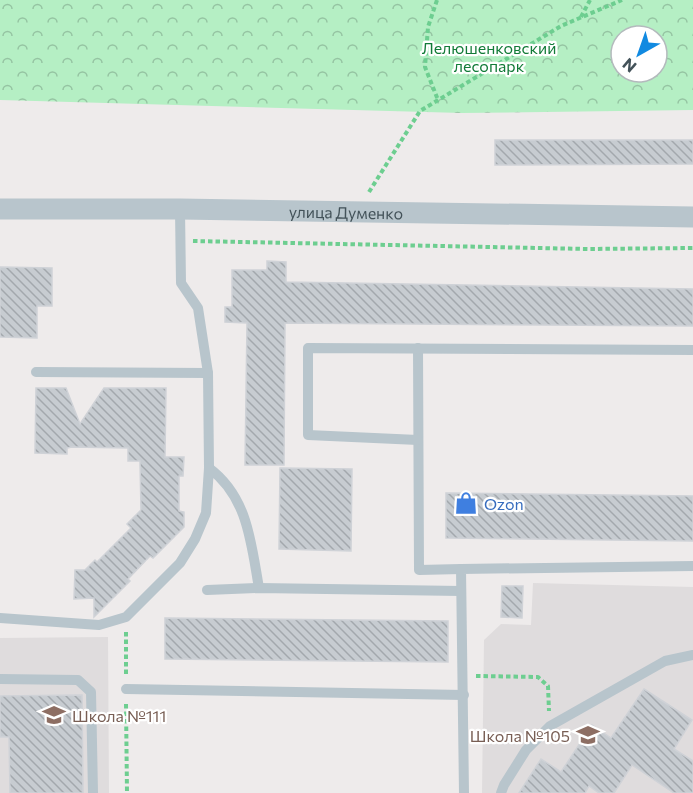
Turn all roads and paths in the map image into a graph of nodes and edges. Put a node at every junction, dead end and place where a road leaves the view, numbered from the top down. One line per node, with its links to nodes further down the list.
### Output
1 (437, 0): 5 (path)
2 (590, 0): 4 (path)
3 (621, 0): 4 (path)
4 (581, 17): 5 (path)
5 (438, 100): 8 (path)
6 (180, 208): 7 (street, улица Думенко); 8 (street, улица Думенко); 10 (lane)
7 (0, 209)
8 (356, 212): 9 (street, улица Думенко)
9 (693, 217)
10 (180, 241): 11 (path); 15 (lane)
11 (693, 248)
12 (418, 348): 13 (lane); 16 (lane); 16 (lane)
13 (693, 350)
14 (36, 372): 15 (lane)
15 (208, 373): 17 (lane)
16 (417, 440): 19 (lane)
17 (209, 468): 20 (lane); 23 (lane)
18 (693, 566): 19 (lane)
19 (461, 569): 22 (lane)
20 (260, 588): 21 (lane); 22 (lane)
21 (207, 590)
22 (461, 591): 25 (lane)
23 (0, 618)
24 (693, 656): 29 (lane)
25 (463, 676): 28 (lane); 29 (path)
26 (0, 679): 30 (lane)
27 (126, 689): 28 (lane)
28 (464, 695): 31 (lane)
29 (550, 726): 32 (lane)
30 (93, 793)
31 (464, 793)
32 (501, 793)

